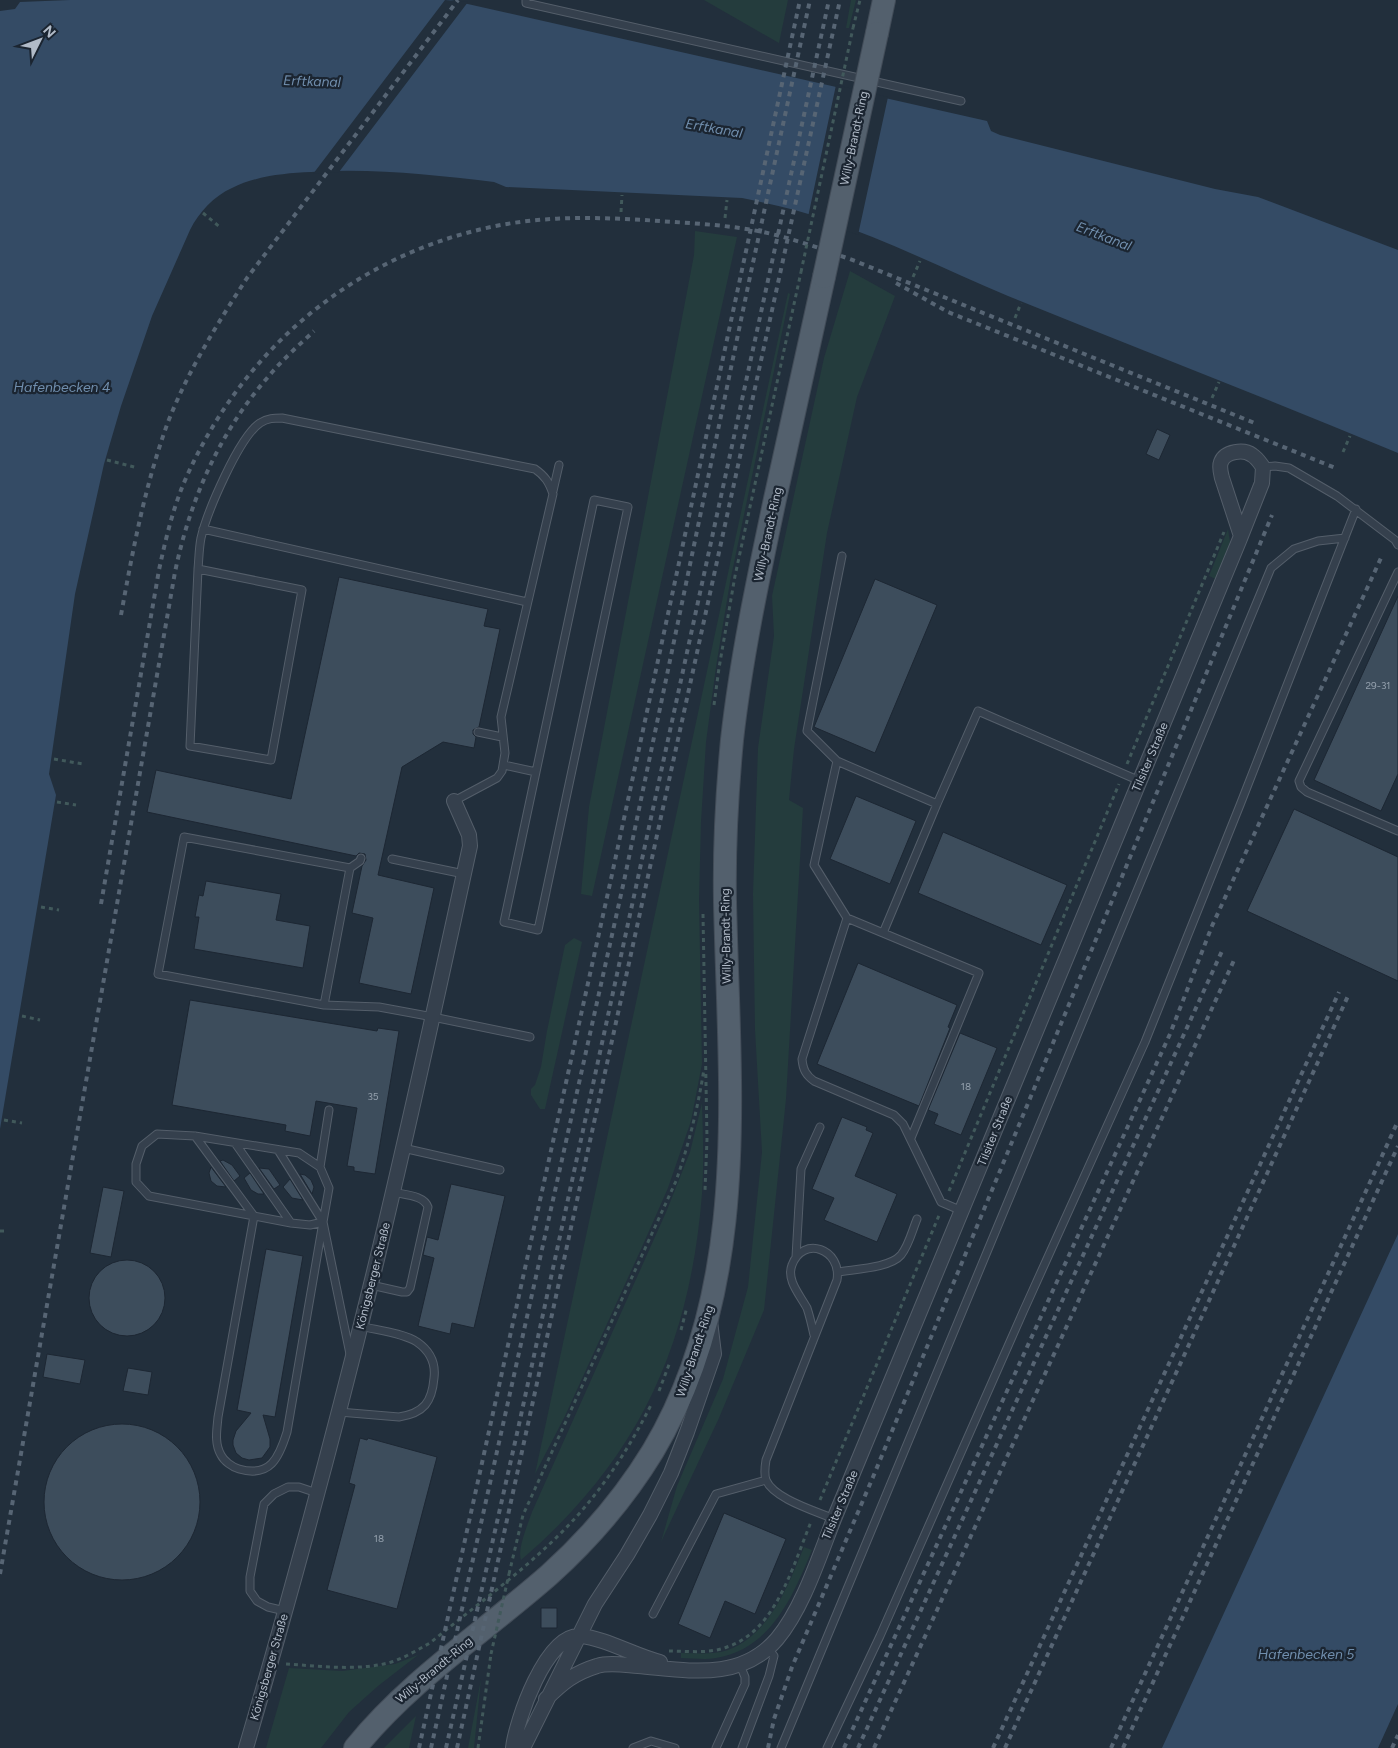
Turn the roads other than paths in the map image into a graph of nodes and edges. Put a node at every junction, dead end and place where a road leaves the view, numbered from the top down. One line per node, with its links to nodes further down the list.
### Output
1 (526, 0): 3 (lane)
2 (884, 0): 52 (main road, Willy-Brandt-Ring, bridge)
3 (961, 101)
4 (559, 465): 6 (lane)
5 (1262, 467): 7 (lane); 9 (street, Tilsiter Straße); 9 (street)
6 (553, 494): 8 (lane); 15 (lane)
7 (1356, 510): 10 (lane); 11 (lane)
8 (204, 529): 13 (lane); 15 (lane)
9 (1241, 536): 21 (street, Tilsiter Straße)
10 (1345, 538): 75 (lane); 76 (lane)
11 (1398, 545)
12 (842, 556): 18 (lane)
13 (198, 568): 13 (lane)
14 (1398, 572): 24 (lane)
15 (527, 602): 17 (lane)
16 (478, 732): 17 (lane)
17 (502, 737): 19 (lane)
18 (837, 761): 23 (lane); 29 (lane)
19 (504, 765): 20 (lane); 22 (lane)
20 (536, 772): 20 (lane)
21 (1140, 781): 23 (lane); 44 (street, Tilsiter Straße)
22 (454, 801): 28 (street, Königsberger Straße)
23 (937, 804): 30 (lane)
24 (1398, 831)
25 (361, 858): 27 (lane)
26 (392, 859): 28 (lane)
27 (350, 868): 31 (lane); 31 (lane)
28 (464, 874): 32 (street, Königsberger Straße)
29 (847, 918): 30 (lane); 37 (lane)
30 (883, 933): 37 (lane)
31 (324, 1005): 32 (lane)
32 (433, 1017): 33 (lane); 39 (street, Königsberger Straße)
33 (530, 1037)
34 (329, 1110): 41 (lane)
35 (820, 1127): 49 (lane)
36 (195, 1136): 38 (lane); 45 (lane); 45 (lane)
37 (911, 1138): 44 (lane)
38 (235, 1143): 40 (lane); 48 (lane)
39 (403, 1148): 42 (lane); 43 (street, Königsberger Straße)
40 (278, 1150): 41 (lane); 47 (lane)
41 (320, 1167): 47 (lane)
42 (500, 1170)
43 (393, 1192): 51 (street, Königsberger Straße); 51 (lane)
44 (962, 1211): 59 (street, Tilsiter Straße)
45 (254, 1216): 47 (lane); 48 (lane)
46 (917, 1219): 50 (lane)
47 (324, 1222): 48 (lane); 55 (lane)
48 (291, 1223)
49 (796, 1257): 50 (lane); 54 (lane)
50 (838, 1272): 54 (lane)
51 (371, 1285): 53 (street, Königsberger Straße)
52 (709, 1312): 62 (street, Tilsiter Straße); 68 (main road, Willy-Brandt-Ring)
53 (360, 1326): 55 (street, Königsberger Straße); 56 (lane)
54 (814, 1335): 57 (lane)
55 (352, 1362): 56 (street, Königsberger Straße)
56 (338, 1412): 58 (street, Königsberger Straße)
57 (766, 1480): 59 (lane); 61 (lane)
58 (317, 1493): 60 (street, Königsberger Straße); 60 (lane)
59 (834, 1519): 63 (street, Tilsiter Straße)
60 (285, 1611): 67 (street, Königsberger Straße)
61 (653, 1614)
62 (578, 1636): 65 (street, Tilsiter Straße); 66 (street, Tilsiter Straße); 69 (street)
63 (767, 1647): 64 (street, Tilsiter Straße); 74 (lane)
64 (740, 1665): 65 (street, Tilsiter Straße); 73 (lane)
65 (695, 1671): 66 (street, Tilsiter Straße)
66 (546, 1699): 70 (street, Tilsiter Straße)
67 (246, 1748)
68 (355, 1748)
69 (513, 1748)
70 (523, 1748)
71 (633, 1748): 72 (lane)
72 (675, 1748)
73 (716, 1748)
74 (742, 1748)
75 (781, 1748)
76 (827, 1748)

